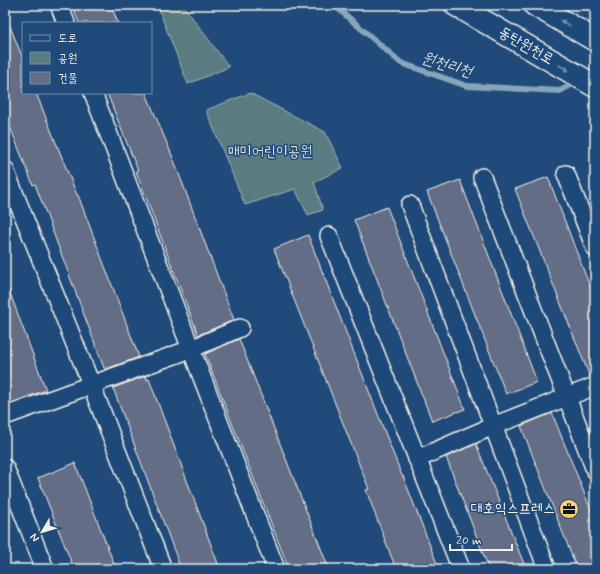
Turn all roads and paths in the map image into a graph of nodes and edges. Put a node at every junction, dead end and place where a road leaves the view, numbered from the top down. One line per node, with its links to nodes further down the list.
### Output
1 (59, 5): 4 (street)
2 (456, 5): 6 (main road, 동탄원천로, one-way to 6)
3 (535, 5): 5 (main road, one-way to 3)
4 (66, 22)
5 (595, 40)
6 (595, 86)
7 (92, 94): 15 (street)
8 (5, 170): 16 (street)
9 (566, 174): 13 (street)
10 (482, 177): 18 (street)
11 (410, 205): 20 (street)
12 (329, 236): 21 (street)
13 (595, 248)
14 (240, 328): 15 (street)
15 (191, 349): 16 (street); 26 (street)
16 (91, 384): 19 (street); 25 (street)
17 (595, 386): 18 (street)
18 (567, 397): 20 (street); 23 (street)
19 (5, 416)
20 (493, 426): 21 (street); 28 (street)
21 (417, 459): 27 (street)
22 (5, 468): 24 (street)
23 (595, 470)
24 (45, 569)
25 (163, 569)
26 (276, 569)
27 (461, 569)
28 (547, 569)

